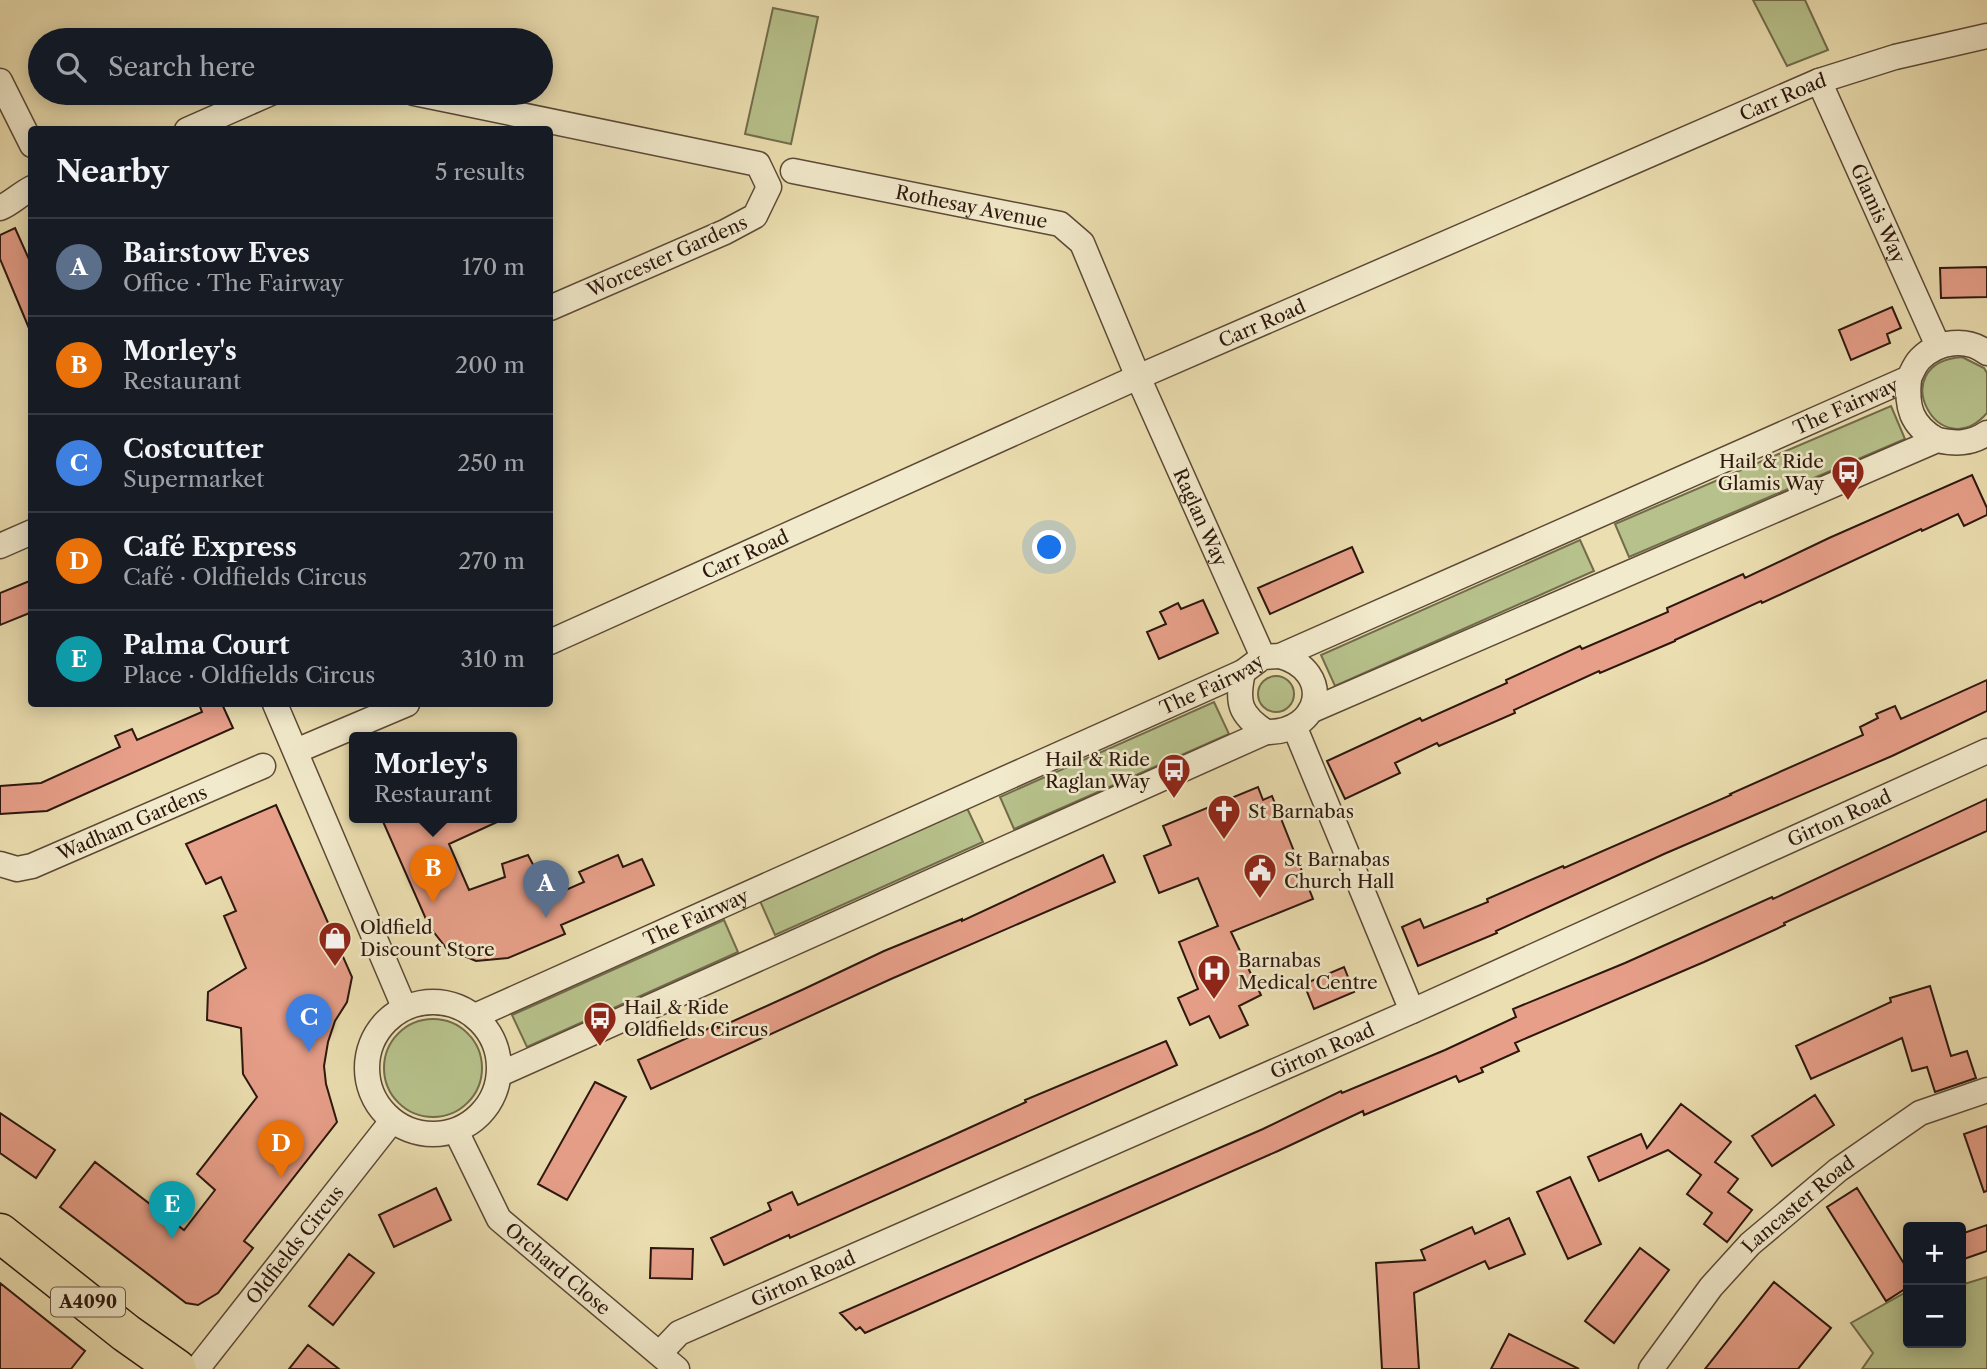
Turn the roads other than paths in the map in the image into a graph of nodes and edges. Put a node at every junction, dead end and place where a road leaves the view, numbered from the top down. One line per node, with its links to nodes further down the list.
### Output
1 (1987, 36): 3 (street, Carr Road)
2 (0, 81): 7 (street)
3 (1819, 81): 12 (street, Glamis Way); 14 (street, Carr Road)
4 (244, 105): 6 (street)
5 (473, 105): 11 (street, Worcester Gardens)
6 (196, 126)
7 (28, 137)
8 (793, 172): 14 (street, Rothesay Avenue)
9 (28, 190): 10 (street)
10 (4, 207)
11 (553, 307)
12 (1938, 346): 13 (street); 15 (street, The Fairway)
13 (1987, 353)
14 (1138, 377): 20 (street, Carr Road); 21 (street, Raglan Way)
15 (1909, 378): 16 (street); 21 (street, The Fairway)
16 (1937, 440): 17 (street); 25 (street)
17 (1984, 444)
18 (28, 534): 19 (street)
19 (0, 546)
20 (553, 641)
21 (1272, 656): 22 (street, The Fairway); 25 (street)
22 (1243, 672): 26 (street); 33 (street, The Fairway)
23 (276, 707): 27 (street)
24 (400, 707): 27 (street)
25 (1302, 719): 26 (street); 32 (street)
26 (1266, 732): 34 (street)
27 (296, 751): 31 (street)
28 (1987, 751): 32 (street, Girton Road)
29 (263, 766): 30 (street, Wadham Gardens)
30 (0, 864)
31 (404, 1007): 33 (street); 36 (street)
32 (1412, 1011): 39 (street, Girton Road)
33 (475, 1016): 34 (street)
34 (500, 1074): 37 (street)
35 (1987, 1090): 42 (street, Lancaster Road)
36 (392, 1121): 37 (street); 41 (street, Oldfields Circus)
37 (456, 1131): 39 (street, Orchard Close)
38 (0, 1233): 40 (main road, A4090)
39 (669, 1361)
40 (177, 1369)
41 (197, 1369)
42 (1651, 1369)

